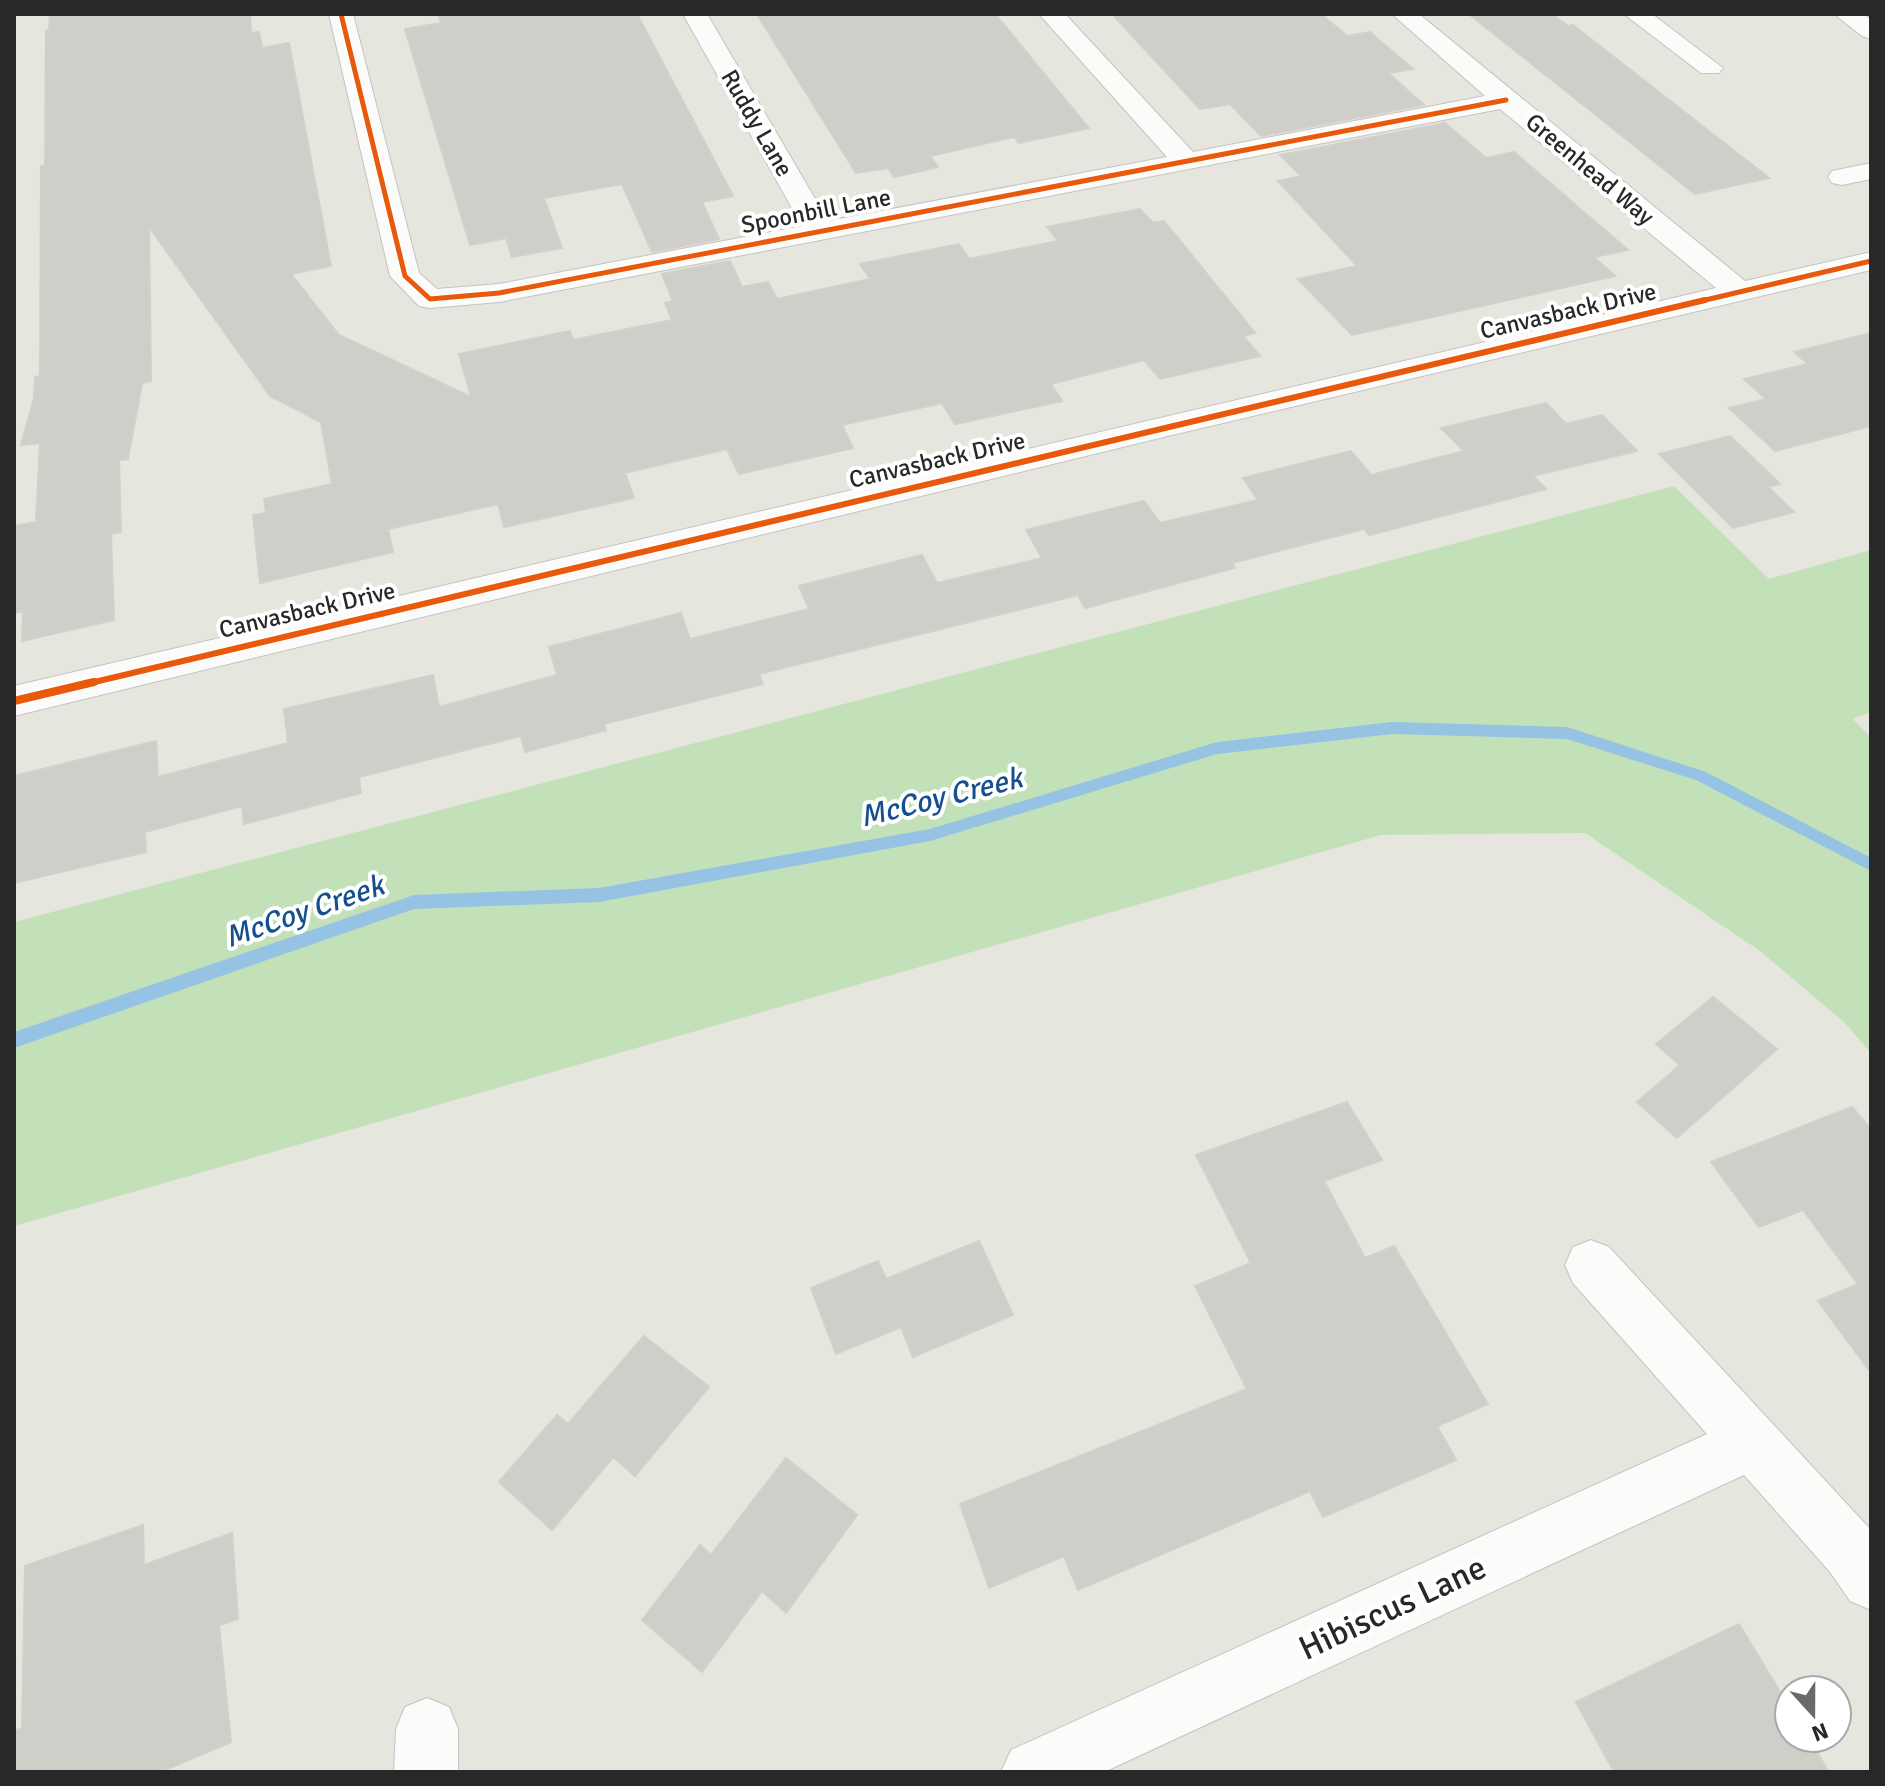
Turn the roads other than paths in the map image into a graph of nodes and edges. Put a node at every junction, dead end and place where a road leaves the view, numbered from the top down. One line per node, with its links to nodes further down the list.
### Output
1 (341, 14): 13 (street, Spoonbill Lane)
2 (695, 14): 13 (street, Ruddy Lane)
3 (1051, 14): 10 (street)
4 (1404, 14): 9 (street, Greenhead Way)
5 (1636, 14): 8 (street)
6 (1846, 14): 7 (street)
7 (1871, 31)
8 (1710, 68)
9 (1506, 100): 10 (street, Spoonbill Lane); 15 (street, Greenhead Way)
10 (1185, 160): 13 (street, Spoonbill Lane)
11 (1871, 171): 12 (street)
12 (1842, 177)
13 (819, 231)
14 (1871, 261): 15 (street, Canvasback Drive)
15 (1740, 292): 16 (street, Canvasback Drive)
16 (14, 701)
17 (1591, 1265): 18 (street)
18 (1752, 1442): 19 (street); 20 (street, Hibiscus Lane)
19 (1871, 1580)
20 (1033, 1772)

